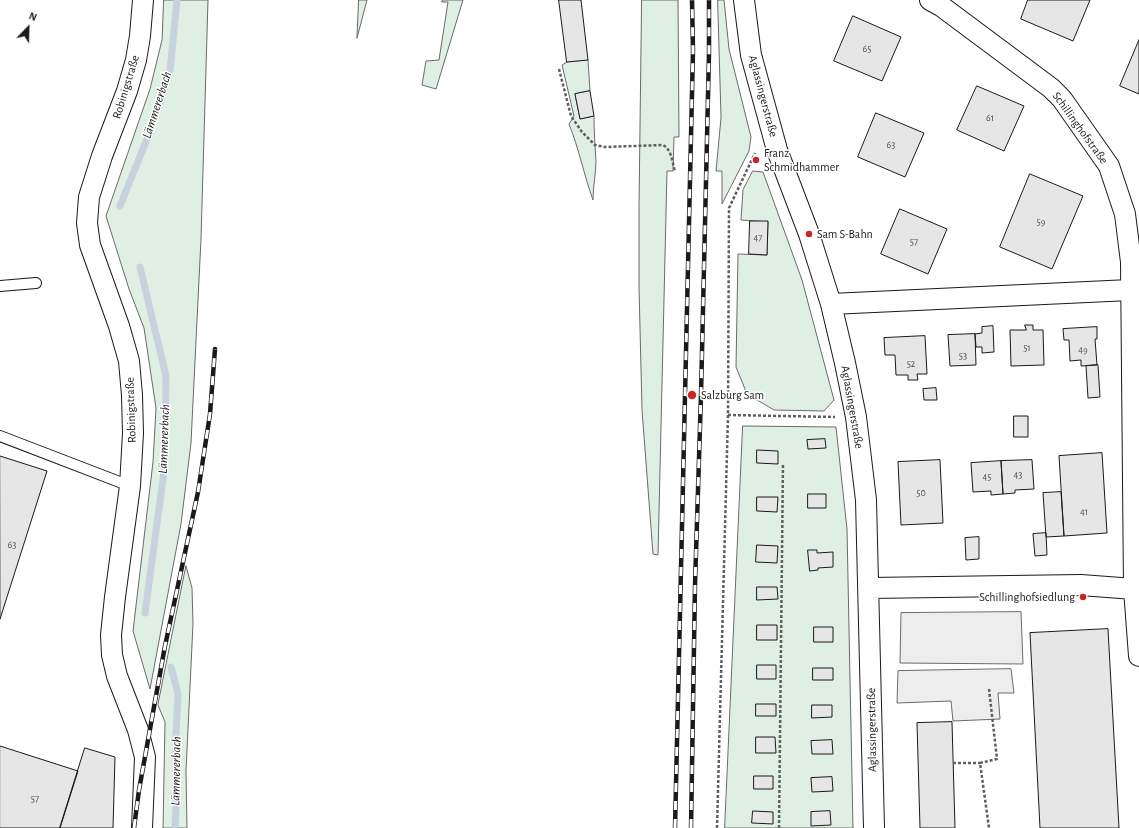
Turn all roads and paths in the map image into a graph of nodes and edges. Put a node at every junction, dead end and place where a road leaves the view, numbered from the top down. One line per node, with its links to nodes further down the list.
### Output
1 (142, 0): 15 (street, Robinigstraße)
2 (744, 0): 10 (street, Aglassingerstraße)
3 (930, 0): 9 (street, Schillinghofstraße)
4 (559, 69): 6 (path)
5 (760, 156): 11 (path)
6 (676, 171)
7 (36, 283): 8 (lane)
8 (0, 286)
9 (1130, 290): 10 (street); 17 (street, Schillinghofstraße)
10 (831, 304): 12 (street, Aglassingerstraße)
11 (728, 415): 12 (path); 23 (path)
12 (856, 417): 16 (street, Aglassingerstraße)
13 (0, 436): 15 (lane)
14 (783, 463): 24 (path)
15 (130, 486): 22 (street, Robinigstraße)
16 (869, 588): 17 (street); 25 (street, Aglassingerstraße)
17 (1134, 589): 18 (street, Schillinghofstraße)
18 (1139, 656)
19 (989, 690): 21 (path)
20 (953, 763): 21 (path)
21 (980, 763): 26 (path)
22 (142, 828)
23 (717, 828)
24 (779, 828)
25 (874, 828)
26 (989, 828)

